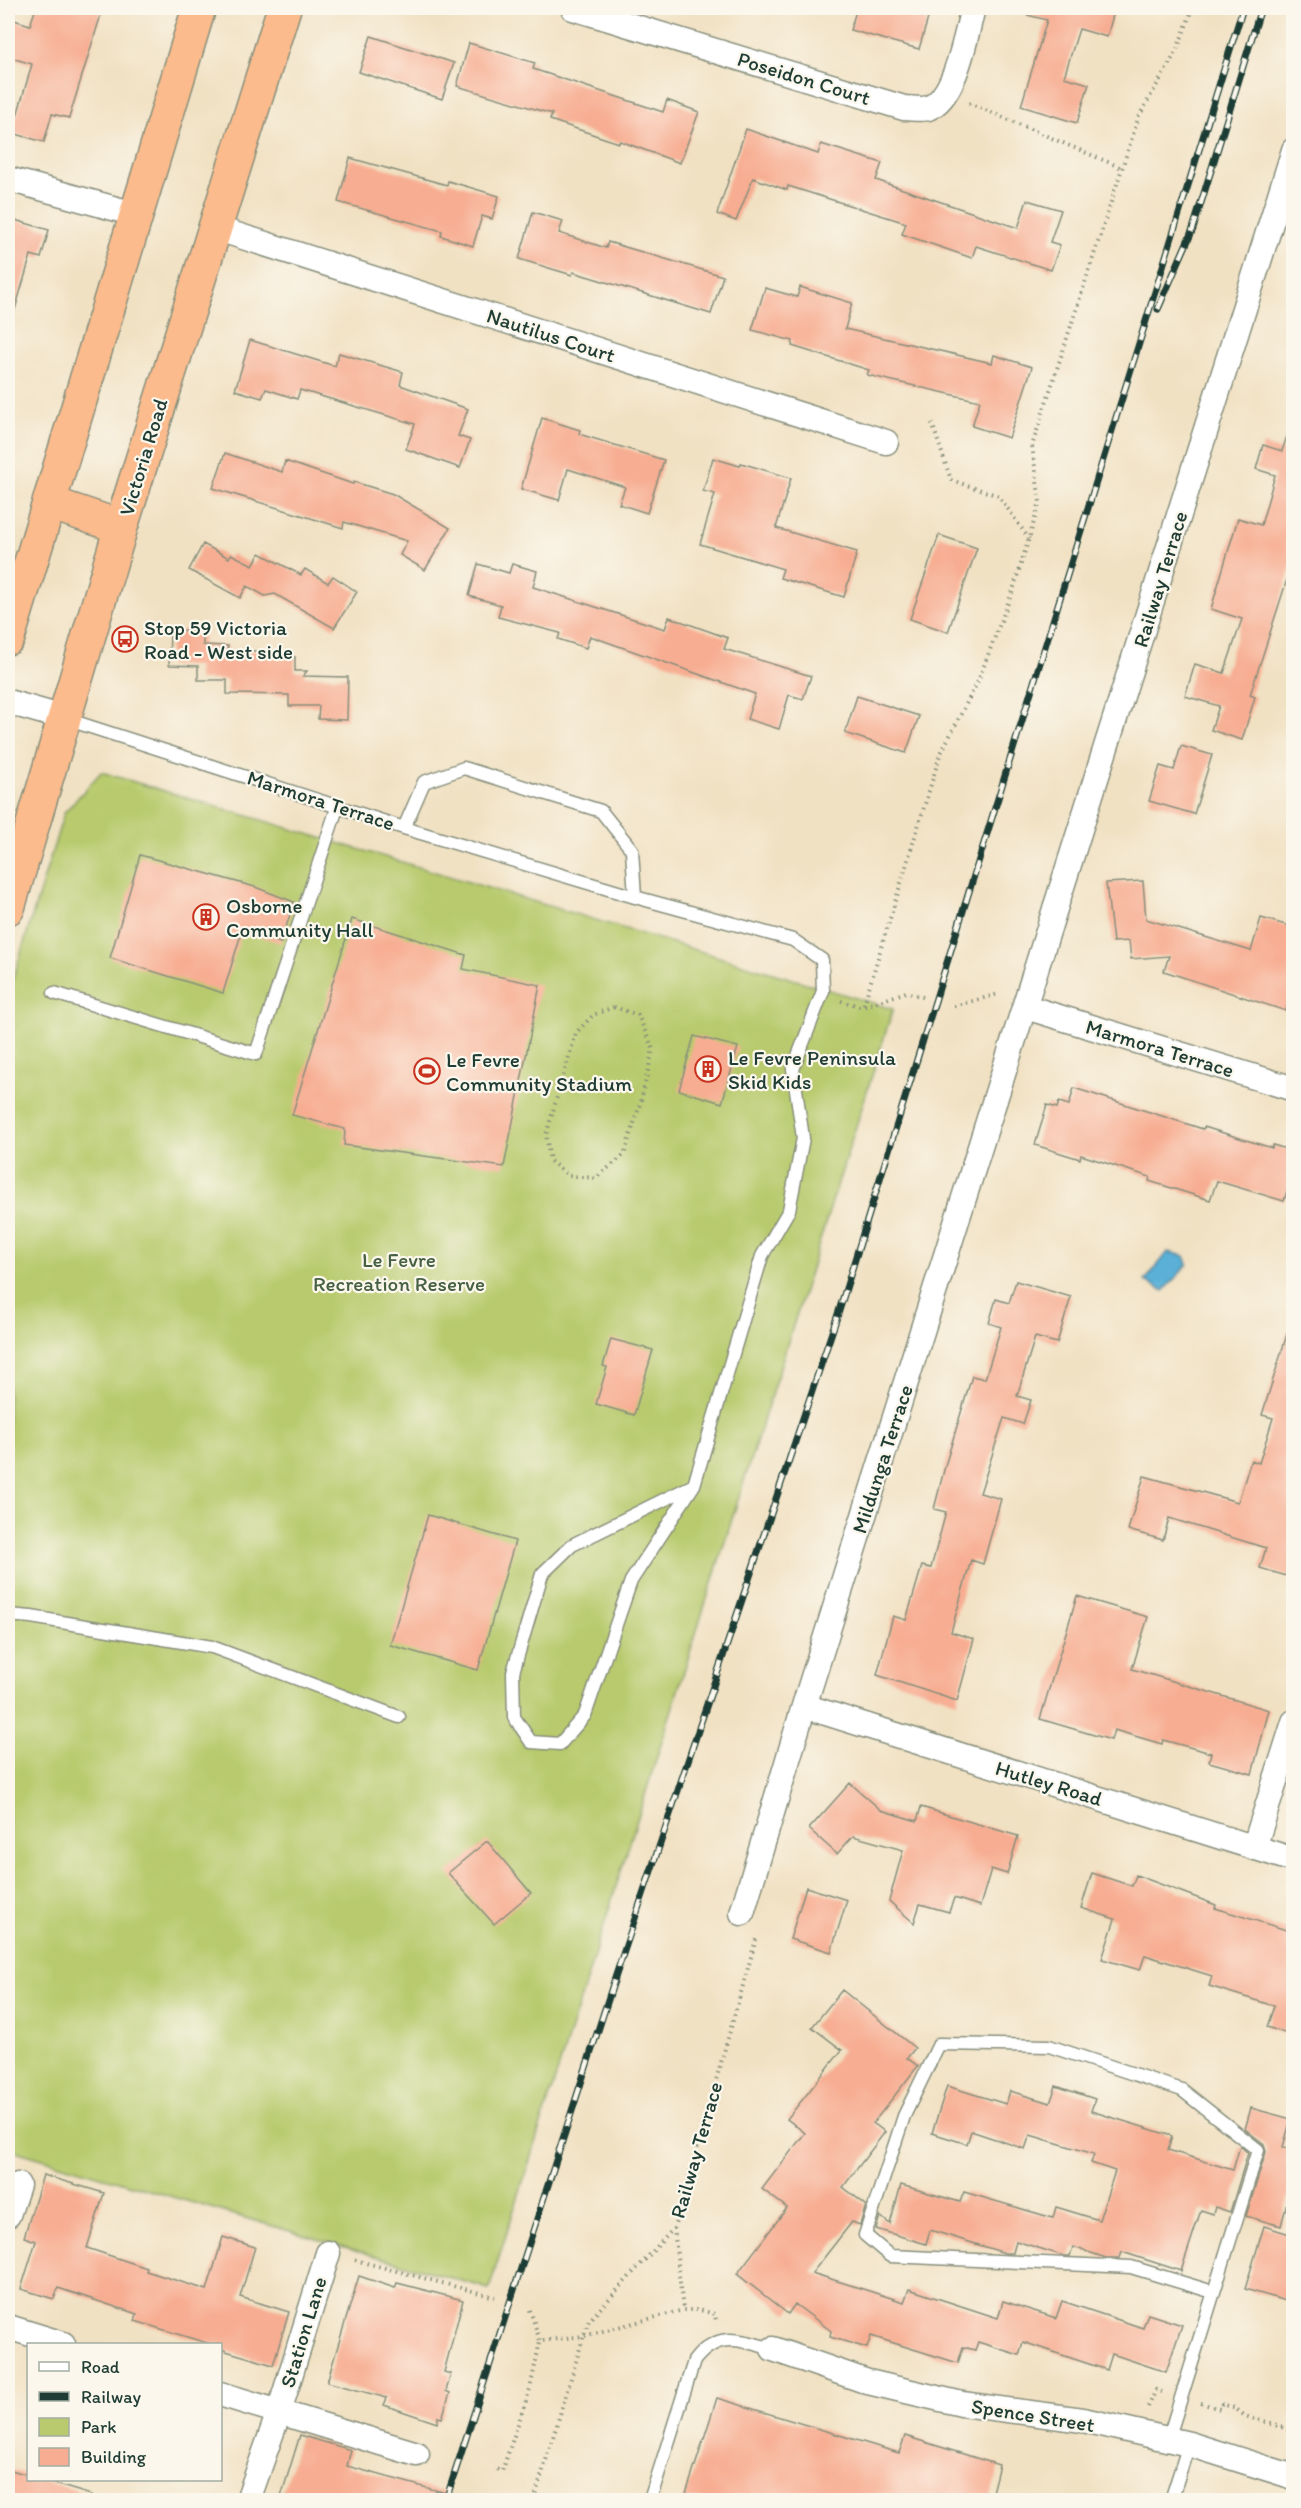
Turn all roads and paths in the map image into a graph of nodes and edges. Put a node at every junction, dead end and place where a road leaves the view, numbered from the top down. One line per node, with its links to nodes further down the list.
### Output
1 (199, 8): 10 (highway)
2 (285, 8): 11 (highway, Victoria Road)
3 (573, 8): 6 (street, Poseidon Court)
4 (973, 8): 6 (street)
5 (1193, 8): 8 (path)
6 (946, 93): 8 (path)
7 (1293, 150): 30 (street, Railway Terrace)
8 (1122, 168): 16 (path)
9 (8, 179): 10 (street)
10 (138, 216): 14 (highway)
11 (215, 228): 13 (street, Nautilus Court); 15 (highway, Victoria Road)
12 (932, 423): 16 (path)
13 (886, 442)
14 (50, 503): 15 (highway); 17 (highway)
15 (121, 527): 19 (highway, Victoria Road)
16 (1029, 539): 28 (path)
17 (8, 638)
18 (8, 702): 19 (street, Marmora Terrace)
19 (64, 718): 20 (lane, Marmora Terrace); 23 (highway, Victoria Road)
20 (338, 805): 21 (lane, Marmora Terrace); 24 (lane)
21 (404, 828): 22 (lane, Marmora Terrace); 22 (lane)
22 (635, 897): 33 (lane, Marmora Terrace)
23 (8, 908)
24 (54, 993)
25 (999, 994): 29 (path)
26 (923, 997): 28 (path)
27 (834, 999): 28 (path)
28 (863, 1006)
29 (954, 1006)
30 (1026, 1007): 31 (street, Marmora Terrace); 35 (street, Mildunga Terrace)
31 (1293, 1089)
32 (641, 1101): 32 (path)
33 (694, 1485): 33 (lane)
34 (8, 1616): 36 (lane)
35 (804, 1706): 38 (street, Hutley Road); 40 (street, Mildunga Terrace)
36 (399, 1717)
37 (1293, 1722): 38 (street)
38 (1254, 1848): 39 (street, Hutley Road)
39 (1293, 1860)
40 (742, 1913): 43 (path, Railway Terrace)
41 (18, 2185): 42 (street)
42 (8, 2215)
43 (674, 2228): 48 (path); 50 (path, Railway Terrace)
44 (328, 2253): 46 (path); 57 (street, Station Lane)
45 (1213, 2292): 45 (lane); 56 (lane)
46 (495, 2297)
47 (530, 2310): 52 (path)
48 (683, 2310): 50 (path); 51 (path)
49 (8, 2327): 53 (street)
50 (584, 2336): 52 (path); 65 (path, Railway Terrace)
51 (718, 2340): 54 (lane); 66 (lane)
52 (540, 2341): 62 (path)
53 (60, 2343)
54 (773, 2349): 60 (street, Spence Street)
55 (222, 2395): 57 (street)
56 (1181, 2397): 58 (path); 59 (path); 60 (lane)
57 (279, 2412): 61 (street); 64 (street, Station Lane)
58 (1144, 2416)
59 (1293, 2431)
60 (1178, 2442): 63 (street, Spence Street); 67 (lane)
61 (417, 2454)
62 (497, 2469)
63 (1293, 2477)
64 (248, 2500)
65 (534, 2500)
66 (650, 2500)
67 (1171, 2500)

